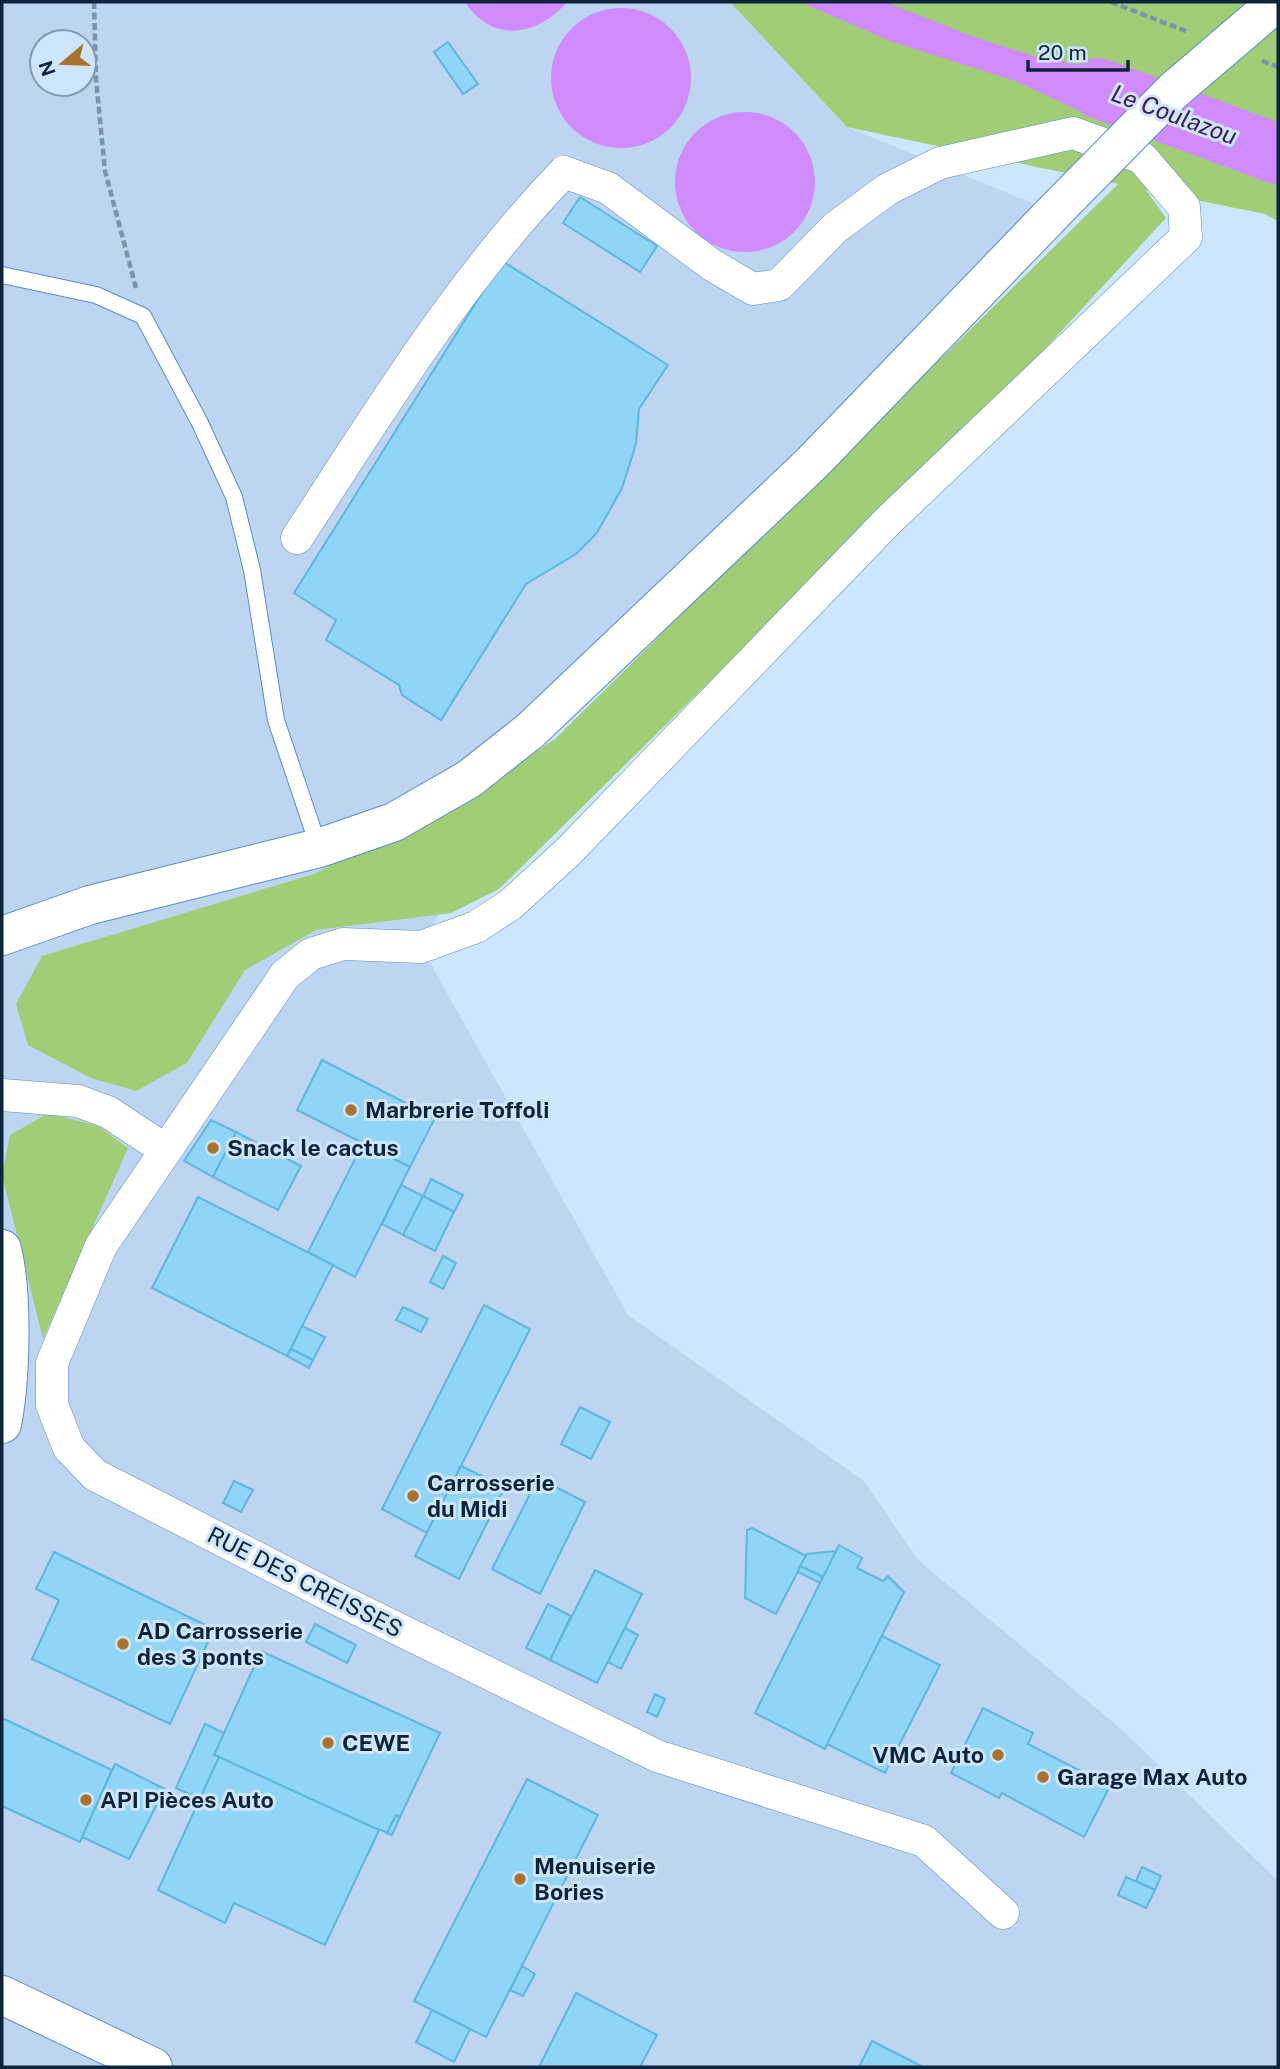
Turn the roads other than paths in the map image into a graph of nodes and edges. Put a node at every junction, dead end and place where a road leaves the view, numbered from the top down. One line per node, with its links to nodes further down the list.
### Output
1 (1277, 3): 4 (main road, bridge)
2 (2, 275): 4 (lane)
3 (297, 538): 9 (street, RUE DES CREISSES)
4 (319, 848): 5 (main road)
5 (39, 921): 6 (main road); 7 (main road)
6 (2, 936)
7 (2, 946)
8 (2, 1095): 9 (street)
9 (164, 1149): 13 (street, RUE DES CREISSES)
10 (2, 1249): 11 (main road)
11 (5, 1315): 12 (main road)
12 (2, 1424)
13 (1003, 1913)
14 (2, 1982): 17 (main road)
15 (2, 1995): 17 (main road)
16 (2, 2010): 17 (main road)
17 (143, 2063)

